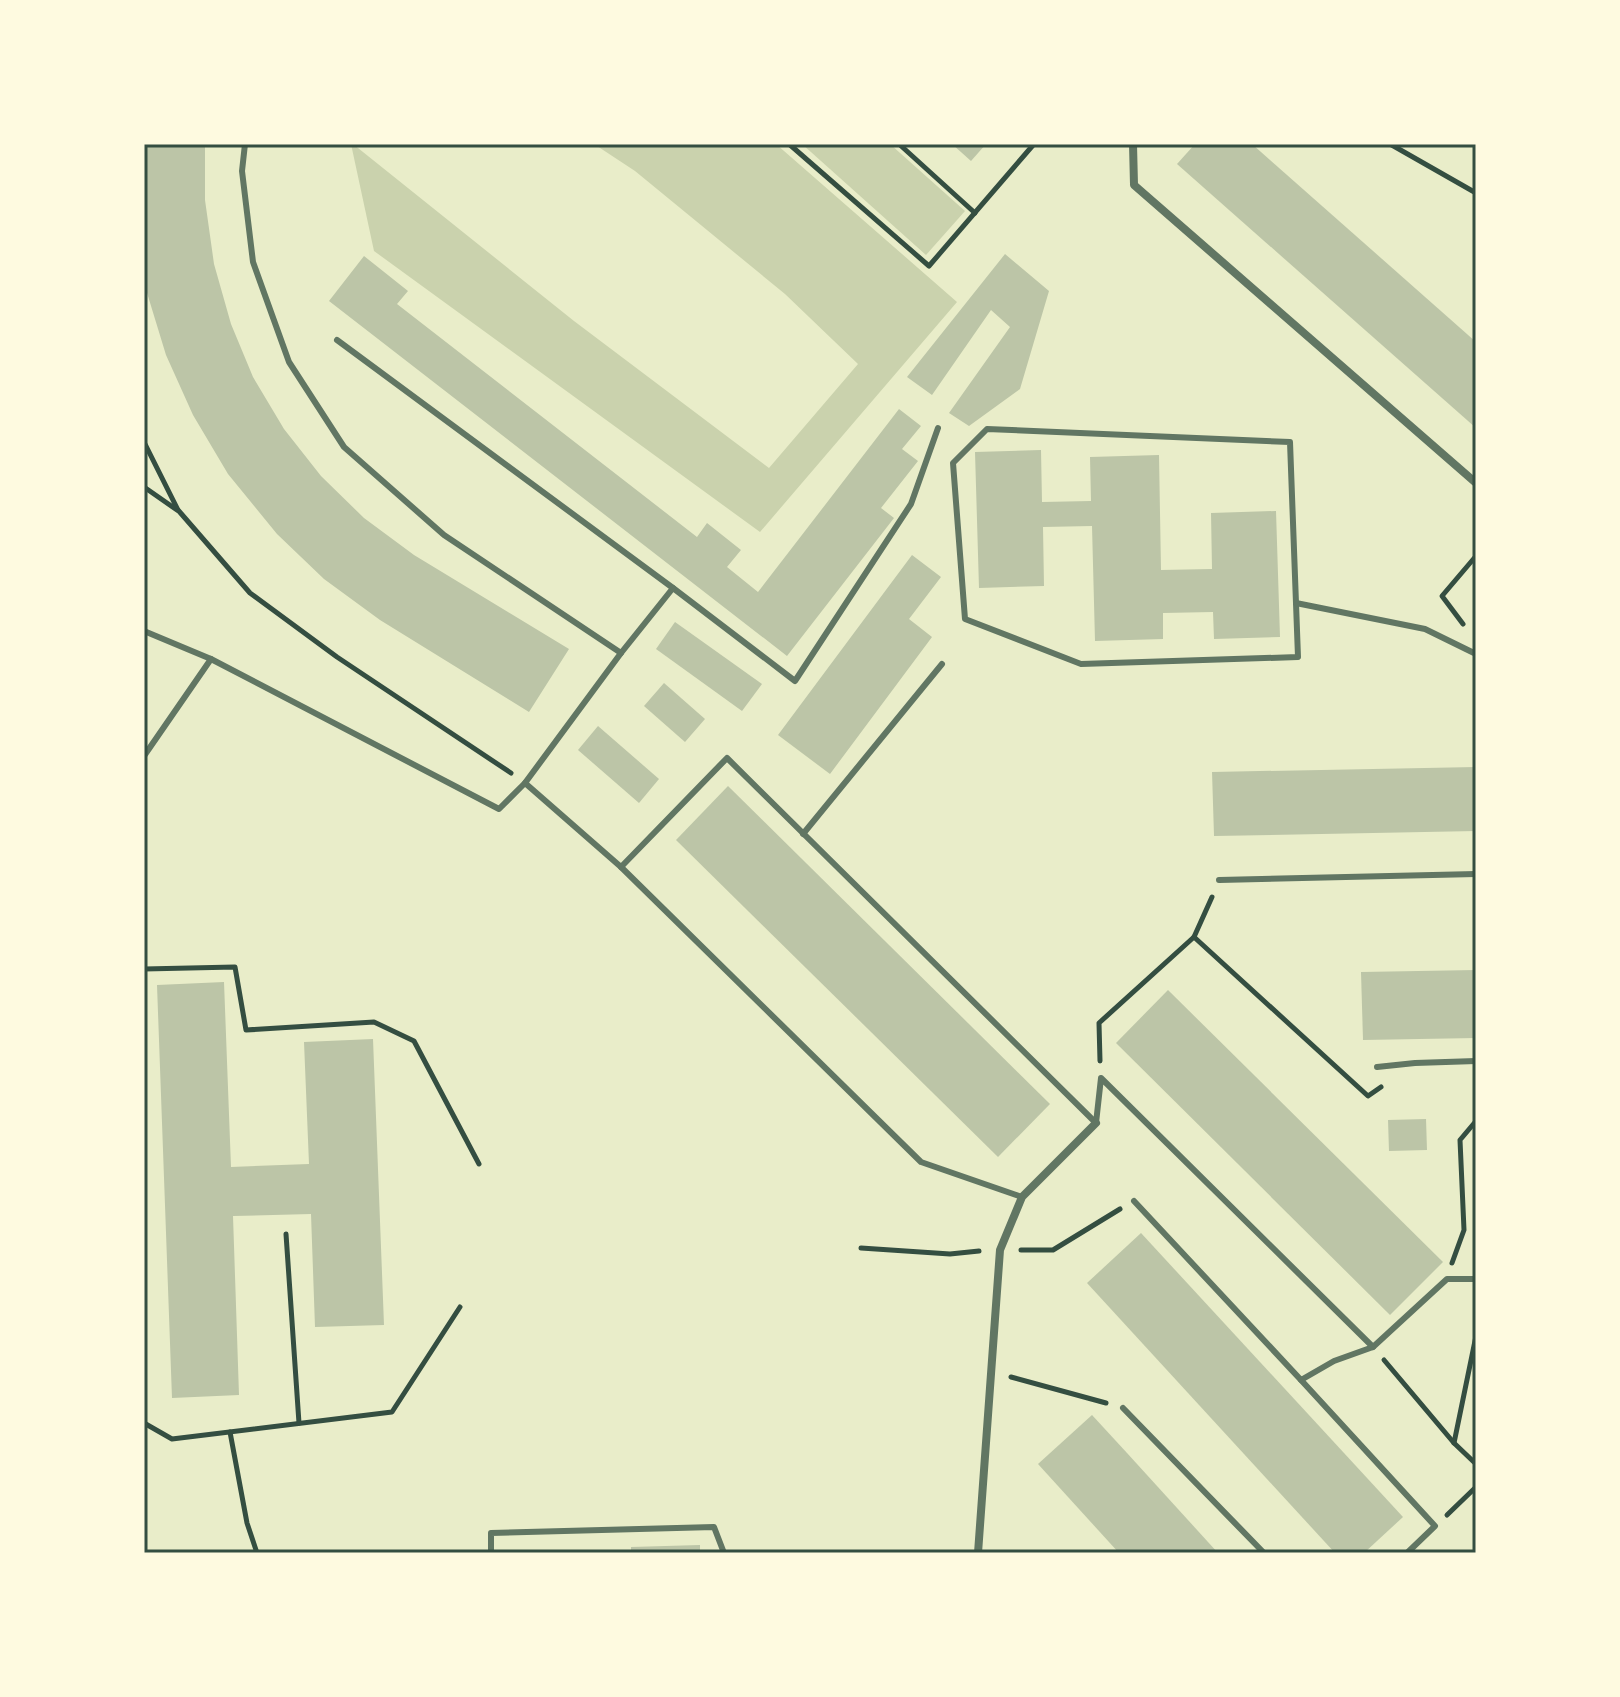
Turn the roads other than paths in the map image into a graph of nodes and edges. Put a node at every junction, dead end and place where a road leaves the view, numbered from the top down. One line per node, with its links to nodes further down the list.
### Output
1 (245, 144): 9 (lane)
2 (1133, 144): 5 (street)
3 (337, 340): 6 (lane)
4 (938, 428): 6 (lane)
5 (1476, 483)
6 (673, 588): 9 (lane)
7 (1296, 603): 7 (lane); 10 (lane)
8 (144, 631): 11 (lane)
9 (621, 653): 14 (lane)
10 (1476, 654)
11 (211, 659): 13 (lane); 14 (lane)
12 (942, 664): 15 (lane)
13 (144, 756)
14 (525, 783): 16 (lane)
15 (803, 834): 16 (lane); 21 (lane)
16 (621, 867): 22 (lane)
17 (1476, 874): 18 (lane)
18 (1219, 880)
19 (1476, 1061): 20 (lane)
20 (1377, 1067)
21 (1096, 1123): 22 (street); 25 (lane)
22 (1022, 1197): 30 (street)
23 (1134, 1201): 26 (lane)
24 (1476, 1279): 25 (lane)
25 (1373, 1347): 26 (lane)
26 (1301, 1380): 32 (lane)
27 (1123, 1408): 31 (lane)
28 (491, 1553): 29 (lane)
29 (724, 1553)
30 (978, 1553)
31 (1264, 1553)
32 (1407, 1553)

